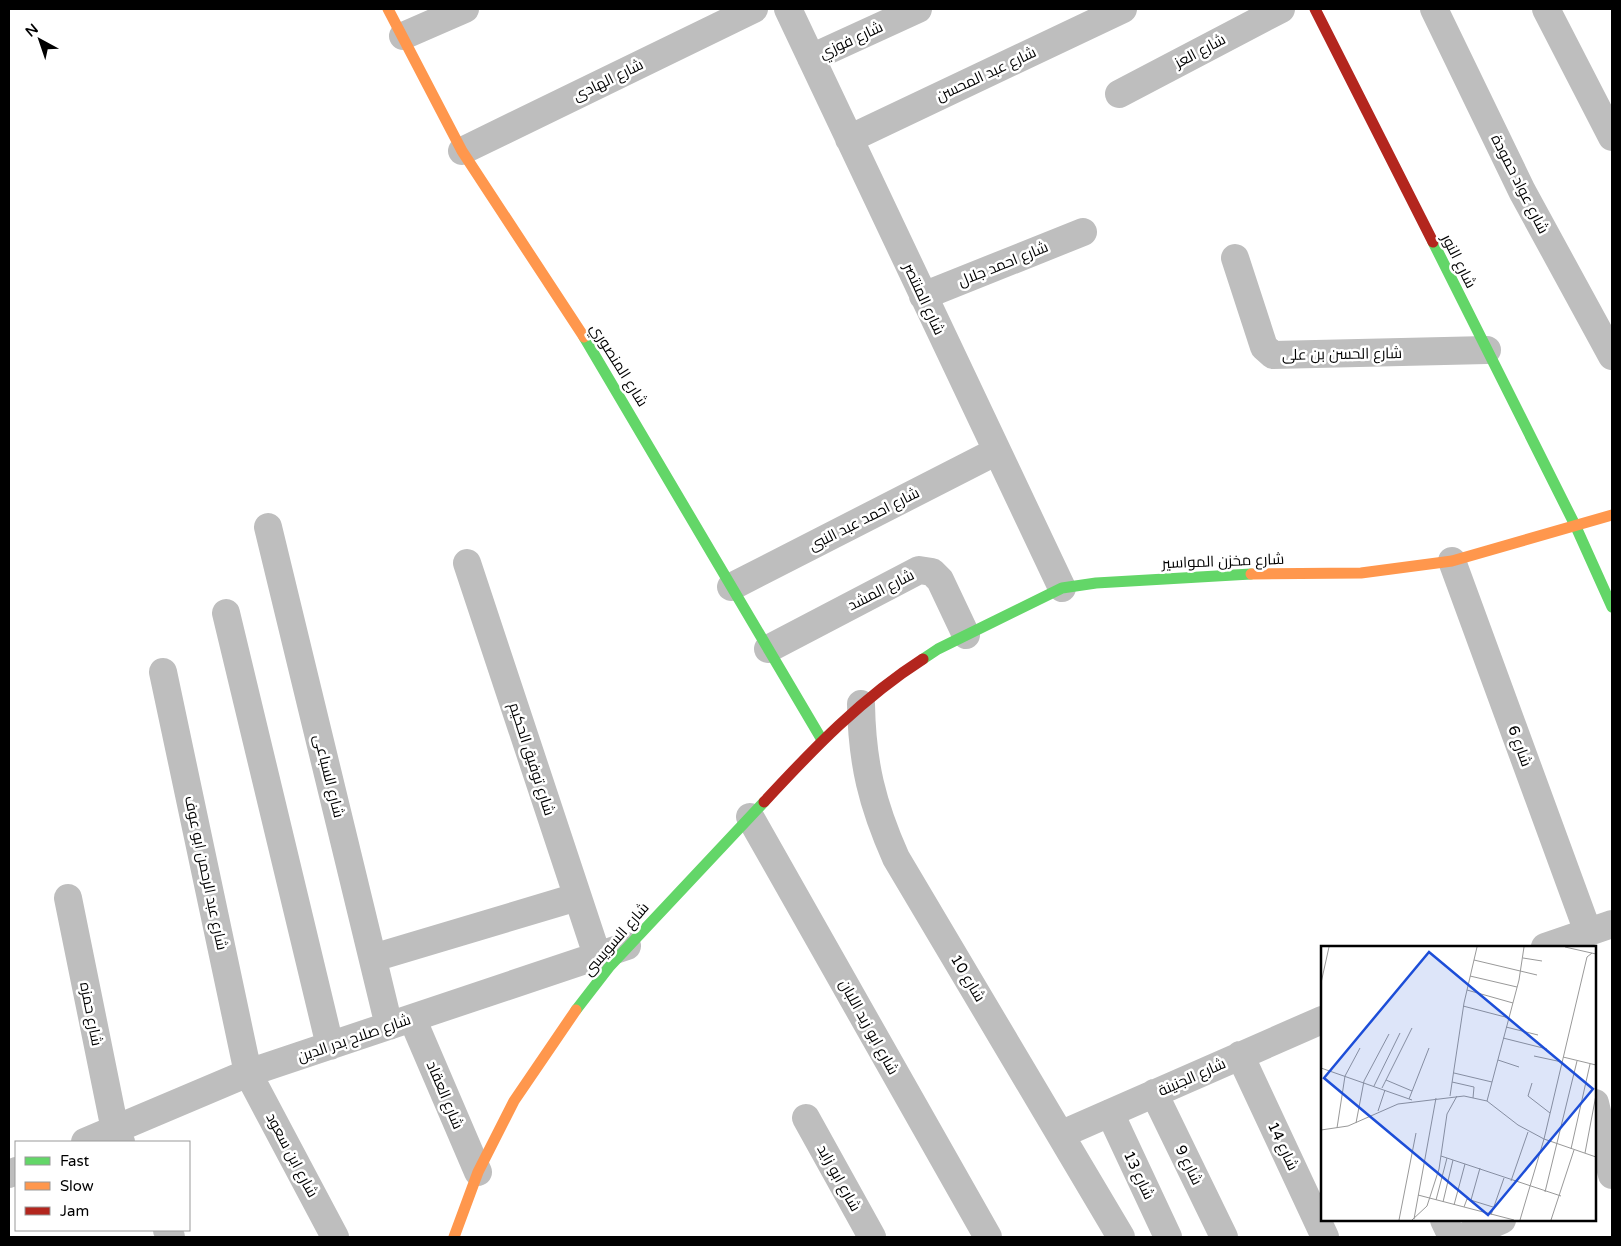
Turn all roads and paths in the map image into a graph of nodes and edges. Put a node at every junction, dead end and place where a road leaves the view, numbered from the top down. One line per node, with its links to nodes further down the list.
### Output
1 (388, 9): 11 (street, شارع المنصوري)
2 (465, 9): 11 (street)
3 (754, 9): 16 (street, شارع الهادى)
4 (788, 9): 12 (street, شارع المنتصر)
5 (918, 9): 12 (street, شارع فوزي)
6 (1124, 9): 15 (street, شارع عبد المحسن)
7 (1281, 9): 13 (street, شارع العز)
8 (1316, 9): 20 (street, شارع النور)
9 (1434, 9): 21 (street, شارع عواد حمودة)
10 (1546, 9): 14 (street)
11 (403, 36): 16 (street, شارع المنصوري)
12 (811, 58): 15 (street, شارع المنتصر)
13 (1119, 94)
14 (1612, 137)
15 (849, 139): 19 (street, شارع المنتصر)
16 (462, 151): 28 (street, شارع المنصوري)
17 (1083, 232): 19 (street, شارع احمد جلال)
18 (1235, 258): 20 (street, شارع الحسن بن على)
19 (923, 296): 22 (street, شارع المنتصر)
20 (1487, 350): 25 (street, شارع النور)
21 (1612, 356)
22 (996, 451): 28 (street, شارع احمد عبد النبى); 29 (street, شارع المنتصر)
23 (1612, 515): 25 (street, شارع مخزن المواسير)
24 (268, 527): 44 (street, شارع السباعى)
25 (1576, 527): 26 (street, شارع مخزن المواسير); 30 (street, شارع النور)
26 (1452, 561): 29 (street, شارع مخزن المواسير); 40 (street, شارع 6)
27 (467, 563): 38 (street, شارع توفيق الحكيم)
28 (732, 587): 33 (street, شارع المنصوري)
29 (1062, 588): 32 (street, شارع مخزن المواسير)
30 (1612, 607)
31 (226, 613): 47 (street)
32 (966, 635): 33 (street, شارع المشد); 35 (street, شارع مخزن المواسير)
33 (768, 649): 36 (street, شارع المنصوري)
34 (163, 672): 49 (street, شارع عبد الرحمن ابو عوف)
35 (860, 704): 36 (street, شارع السويسى); 54 (street, شارع 10)
36 (822, 740): 37 (street, شارع السويسى)
37 (750, 817): 41 (street, شارع السويسى); 64 (street, شارع ابو زيد اللبان)
38 (577, 897): 43 (street, شارع توفيق الحكيم); 44 (street)
39 (68, 898): 55 (street, شارع حمزه)
40 (1600, 928): 42 (street)
41 (627, 946): 43 (street, شارع صلاح بدر الدين); 57 (street, شارع السويسى)
42 (1548, 946)
43 (597, 955): 46 (street, شارع صلاح بدر الدين)
44 (373, 958): 46 (street, شارع السباعى)
45 (1321, 1020): 48 (street, شارع الجنينة)
46 (401, 1022): 47 (street, شارع صلاح بدر الدين); 57 (street, شارع العقاد)
47 (330, 1046): 49 (street, شارع صلاح بدر الدين)
48 (1240, 1055): 50 (street, شارع الجنينة); 68 (street, شارع 14)
49 (248, 1074): 55 (street, شارع صلاح بدر الدين); 61 (street, شارع ابن سعود)
50 (1154, 1094): 52 (street, شارع الجنينة); 67 (street, شارع 9)
51 (1596, 1110): 58 (street)
52 (1110, 1113): 54 (street, شارع الجنينة); 66 (street, شارع 13)
53 (806, 1118): 63 (street, شارع ابو زايد)
54 (1062, 1134): 65 (street, شارع 10)
55 (118, 1136): 56 (street, شارع صلاح بدر الدين)
56 (90, 1141)
57 (478, 1172): 62 (street, شارع السويسى)
58 (1606, 1175)
59 (1444, 1221): 69 (street)
60 (1500, 1221): 70 (street)
61 (335, 1237)
62 (454, 1237)
63 (872, 1237)
64 (988, 1237)
65 (1121, 1237)
66 (1168, 1237)
67 (1224, 1237)
68 (1325, 1237)
69 (1452, 1237)
70 (1463, 1237)

